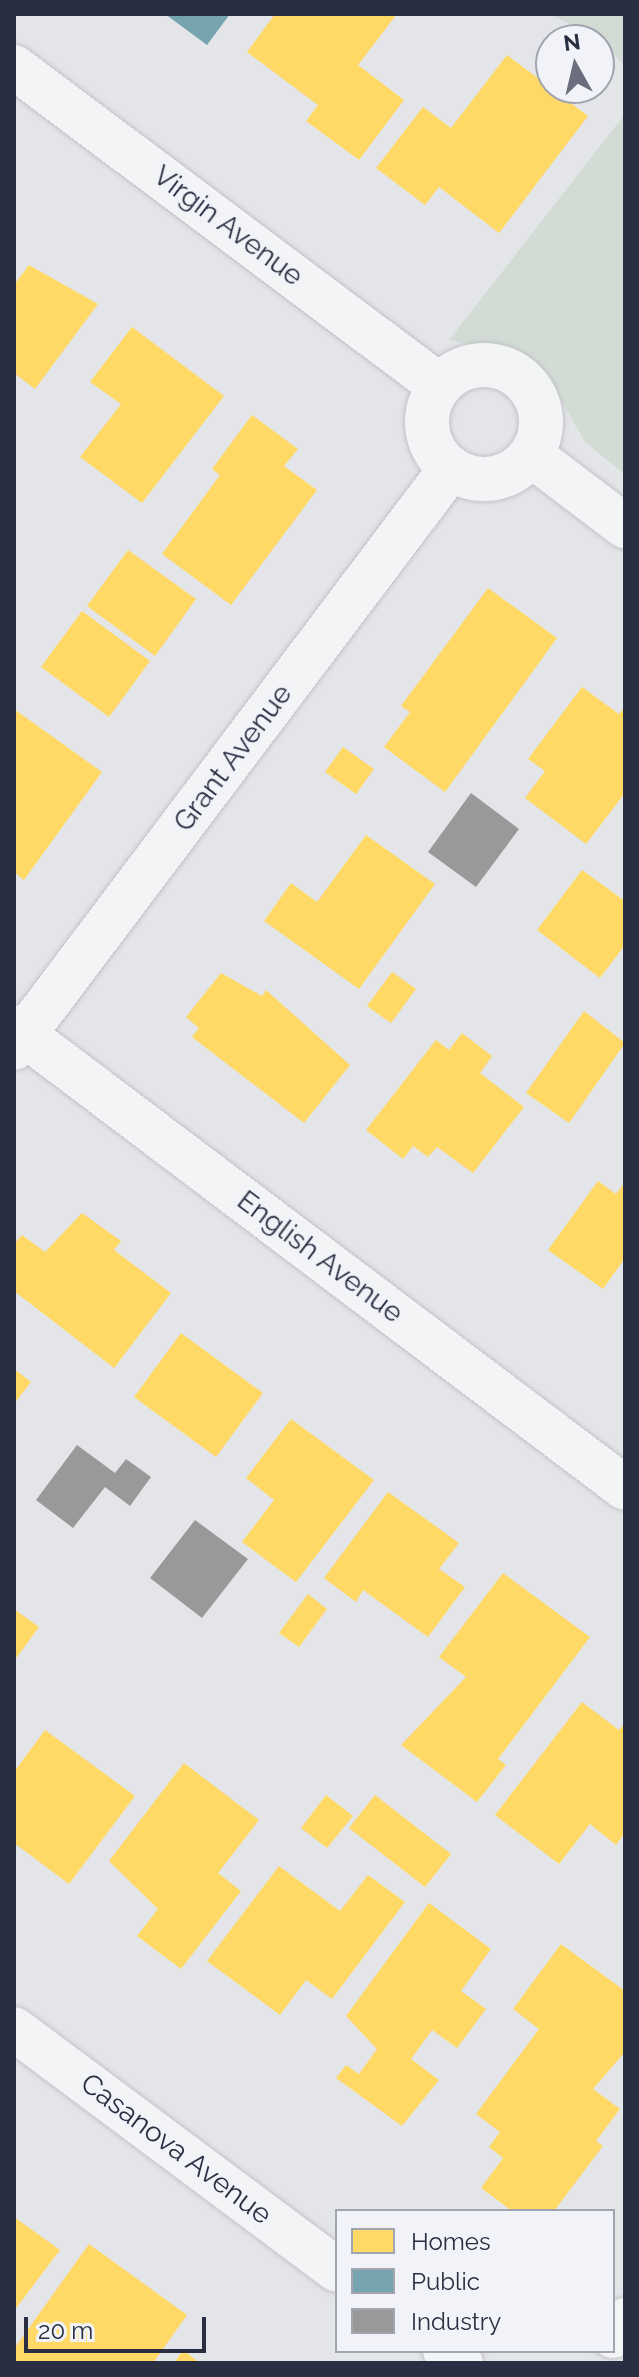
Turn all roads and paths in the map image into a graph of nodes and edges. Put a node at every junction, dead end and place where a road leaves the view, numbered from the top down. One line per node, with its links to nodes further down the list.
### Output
1 (14, 67): 2 (street, Virgin Avenue)
2 (440, 386): 3 (street); 4 (street)
3 (531, 455): 4 (street); 5 (street)
4 (451, 468): 6 (street, Grant Avenue)
5 (625, 526)
6 (18, 1036): 7 (street, English Avenue)
7 (625, 1488)
8 (14, 2029): 9 (street, Casanova Avenue)
9 (335, 2269)

